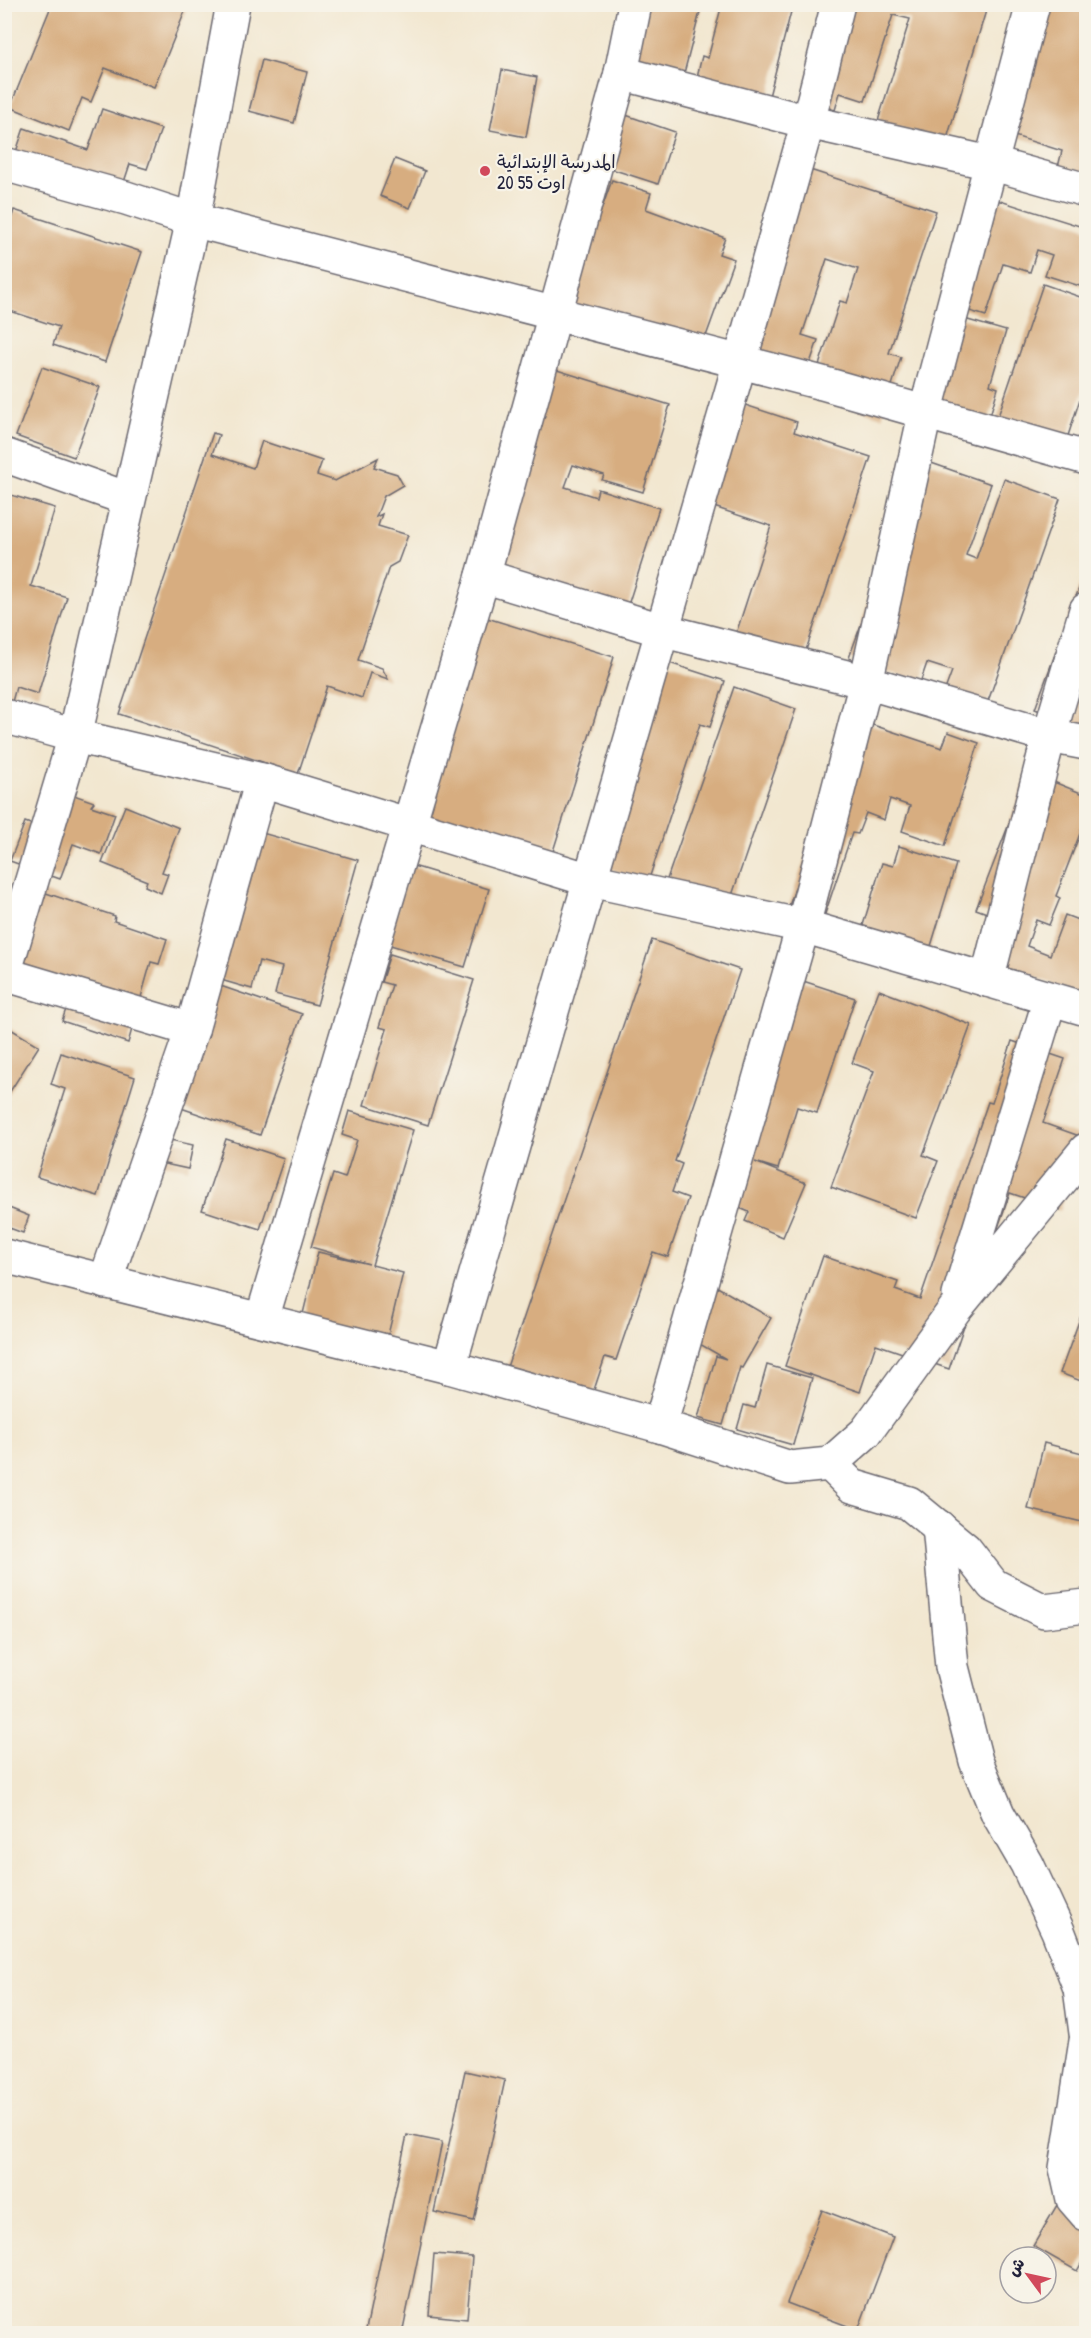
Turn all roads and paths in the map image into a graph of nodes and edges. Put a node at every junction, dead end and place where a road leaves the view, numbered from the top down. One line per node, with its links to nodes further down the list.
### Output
1 (233, 4): 10 (street)
2 (635, 4): 5 (street)
3 (838, 4): 6 (street)
4 (1033, 4): 7 (street)
5 (621, 73): 6 (street); 11 (street)
6 (808, 122): 7 (street); 12 (street)
7 (990, 163): 9 (street); 13 (street)
8 (4, 164): 10 (street)
9 (1086, 190)
10 (193, 220): 11 (street); 16 (street)
11 (554, 314): 12 (street); 17 (street)
12 (740, 362): 13 (street); 19 (street)
13 (926, 414): 15 (street); 20 (street)
14 (4, 455): 16 (street)
15 (1086, 458)
16 (128, 498): 22 (street)
17 (483, 576): 19 (street); 26 (street)
18 (1086, 610): 23 (street)
19 (661, 630): 20 (street); 27 (street)
20 (866, 682): 23 (street); 28 (street)
21 (4, 716): 22 (street)
22 (75, 736): 25 (street); 29 (street)
23 (1049, 736): 24 (street); 30 (street)
24 (1086, 743)
25 (262, 780): 26 (street); 33 (street)
26 (410, 824): 27 (street); 38 (street)
27 (590, 880): 28 (street); 39 (street)
28 (803, 926): 30 (street); 40 (street)
29 (4, 974): 33 (street)
30 (987, 980): 31 (street)
31 (1050, 999): 32 (street); 37 (street)
32 (1086, 1009)
33 (192, 1030): 36 (street)
34 (1086, 1150): 37 (street)
35 (4, 1256): 36 (street)
36 (105, 1282): 38 (street)
37 (955, 1309): 41 (street)
38 (262, 1319): 39 (street)
39 (449, 1367): 40 (street)
40 (660, 1426): 41 (street)
41 (830, 1464): 42 (street)
42 (939, 1527): 43 (street); 44 (street)
43 (1086, 1606)
44 (1086, 2033)
45 (1086, 2041): 46 (street)
46 (1086, 2214)

